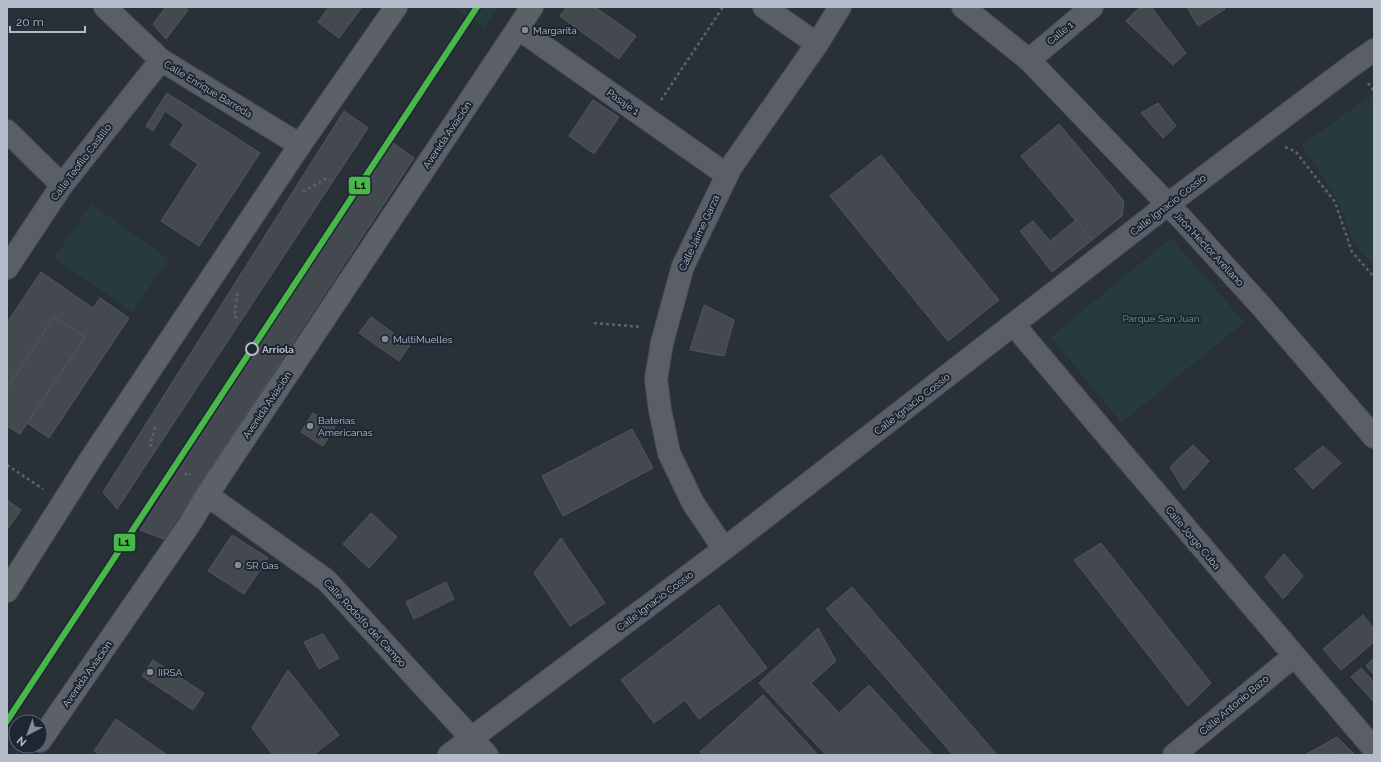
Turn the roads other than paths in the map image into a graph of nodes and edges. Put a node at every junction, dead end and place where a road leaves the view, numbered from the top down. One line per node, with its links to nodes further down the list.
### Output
1 (105, 7): 11 (street, Calle Enrique Barreda)
2 (396, 7): 14 (main road)
3 (532, 7): 8 (main road, Avenida Aviación)
4 (764, 7): 9 (street)
5 (840, 7): 9 (street, Calle Jaime Garza)
6 (963, 7): 12 (street, Jirón Héctor Arellano)
7 (1092, 7): 12 (street, Calle 1)
8 (519, 29): 15 (street, Pasaje 1); 21 (main road, Avenida Aviación)
9 (817, 44): 15 (street, Calle Jaime Garza)
10 (1374, 50): 17 (street, Calle Ignacio Cossío)
11 (161, 60): 14 (street, Calle Enrique Barreda); 16 (street, Calle Teofilo Castillo)
12 (1029, 60): 17 (street, Jirón Héctor Arellano)
13 (7, 131): 16 (street)
14 (300, 145): 23 (main road)
15 (727, 174): 22 (street, Calle Jaime Garza)
16 (62, 185): 18 (street, Calle Teofilo Castillo)
17 (1167, 205): 19 (street, Calle Ignacio Cossío); 20 (street, Jirón Héctor Arellano)
18 (7, 268)
19 (1014, 325): 22 (street, Calle Ignacio Cossío); 24 (street, Calle Jorge Cuba)
20 (1374, 437)
21 (207, 495): 25 (main road, Avenida Aviación); 26 (street, Calle Rodolfo del Campo)
22 (724, 549): 26 (street, Calle Ignacio Cossío)
23 (7, 591)
24 (1294, 656): 27 (street, Calle Jorge Cuba); 30 (street, Calle Antonio Bazo)
25 (48, 730)
26 (471, 738): 28 (street, Calle Ignacio Cossío); 29 (street, Calle Rodolfo del Campo)
27 (1374, 749)
28 (449, 755)
29 (488, 755)
30 (1174, 755)

